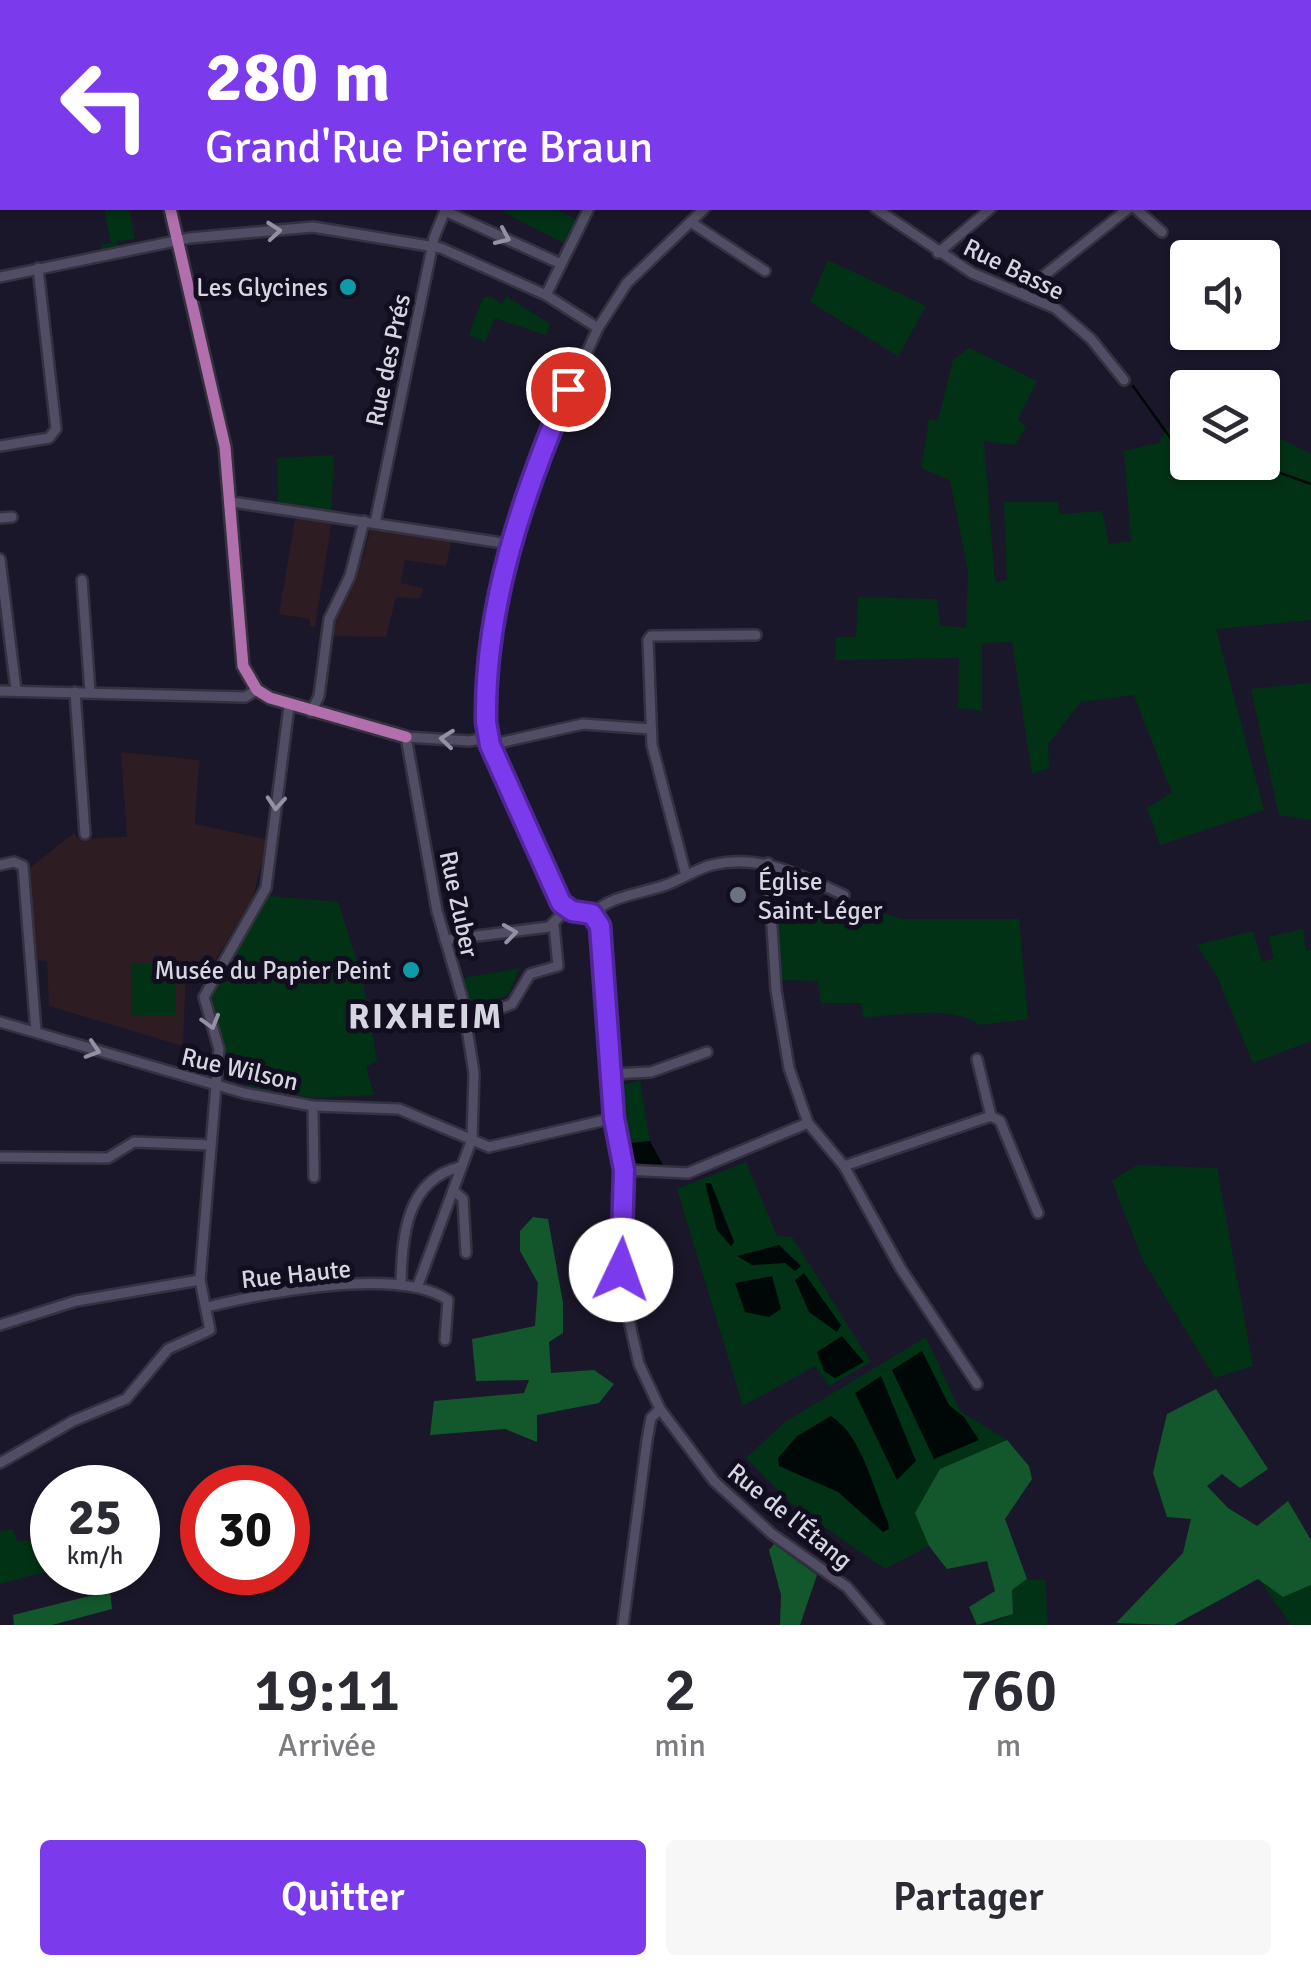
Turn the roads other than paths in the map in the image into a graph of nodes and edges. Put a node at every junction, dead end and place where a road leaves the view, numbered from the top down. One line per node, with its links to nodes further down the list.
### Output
1 (171, 210): 12 (main road)
2 (446, 210): 13 (street, Rue des Prés)
3 (448, 210): 15 (street, one-way to 15)
4 (589, 210): 15 (street)
5 (703, 210): 10 (street)
6 (878, 210): 14 (street, Rue Basse)
7 (989, 210): 14 (street)
8 (1129, 210): 19 (street)
9 (1134, 210): 11 (street)
10 (692, 223): 17 (street); 21 (street)
11 (1162, 232)
12 (178, 241): 13 (street, one-way to 13); 16 (street); 24 (main road)
13 (432, 248): 20 (street); 27 (street, Rue des Prés)
14 (938, 253): 19 (street, Rue Basse)
15 (561, 264): 20 (street)
16 (38, 268): 18 (street); 23 (street)
17 (765, 271)
18 (0, 278)
19 (1022, 293): 22 (street, Rue Basse)
20 (546, 295): 21 (street)
21 (598, 328): 28 (street)
22 (1124, 380)
23 (0, 446)
24 (232, 502): 27 (street); 33 (main road)
25 (12, 516): 26 (street)
26 (0, 518)
27 (370, 522): 28 (street); 38 (street, Rue des Prés)
28 (510, 544): 41 (street)
29 (0, 559): 32 (street)
30 (82, 580): 36 (street)
31 (756, 634): 39 (street)
32 (16, 690): 34 (street); 35 (street)
33 (257, 690): 36 (street); 37 (main road)
34 (0, 691)
35 (75, 692): 36 (street); 42 (street)
36 (90, 692)
37 (289, 706): 38 (main road); 57 (street, one-way to 57)
38 (311, 712): 40 (main road)
39 (651, 729): 41 (street); 45 (street)
40 (406, 737): 41 (street, one-way to 40); 50 (street, Rue Zuber)
41 (489, 741): 47 (street)
42 (85, 834)
43 (768, 863): 45 (street); 46 (street); 61 (street)
44 (0, 865): 53 (street)
45 (686, 875): 48 (street)
46 (844, 895)
47 (567, 908): 48 (street); 49 (street)
48 (592, 914): 56 (street, Rue de l'Étang)
49 (554, 925): 50 (street, one-way to 49); 51 (street)
50 (445, 940): 51 (street, Rue Zuber)
51 (465, 1021): 62 (street, Rue Zuber)
52 (0, 1023): 53 (street, Rue Wilson)
53 (36, 1032): 57 (street, Rue Wilson, one-way to 57)
54 (708, 1052): 56 (street)
55 (978, 1059): 59 (street)
56 (613, 1074): 60 (street, Rue de l'Étang)
57 (218, 1086): 58 (street, Rue Wilson); 63 (street)
58 (314, 1106): 62 (street, Rue Wilson); 68 (street)
59 (991, 1116): 65 (street); 70 (street)
60 (614, 1118): 62 (street, Rue Wilson); 67 (street, Rue de l'Étang)
61 (808, 1124): 65 (street); 67 (street)
62 (472, 1139): 66 (street)
63 (211, 1145): 64 (street); 72 (street)
64 (0, 1158)
65 (844, 1166): 78 (street)
66 (460, 1167): 69 (street); 73 (street)
67 (624, 1170): 79 (street, Rue de l'Étang)
68 (314, 1177)
69 (454, 1191): 71 (street); 74 (street)
70 (1038, 1213)
71 (466, 1253)
72 (200, 1280): 75 (street); 76 (street)
73 (401, 1285): 74 (street, Rue Haute); 75 (street, Rue Haute)
74 (418, 1285): 77 (street)
75 (207, 1307): 80 (street)
76 (0, 1325)
77 (445, 1340)
78 (978, 1384)
79 (660, 1409): 81 (street); 82 (street, Rue de l'Étang)
80 (0, 1463)
81 (623, 1625)
82 (879, 1625)

